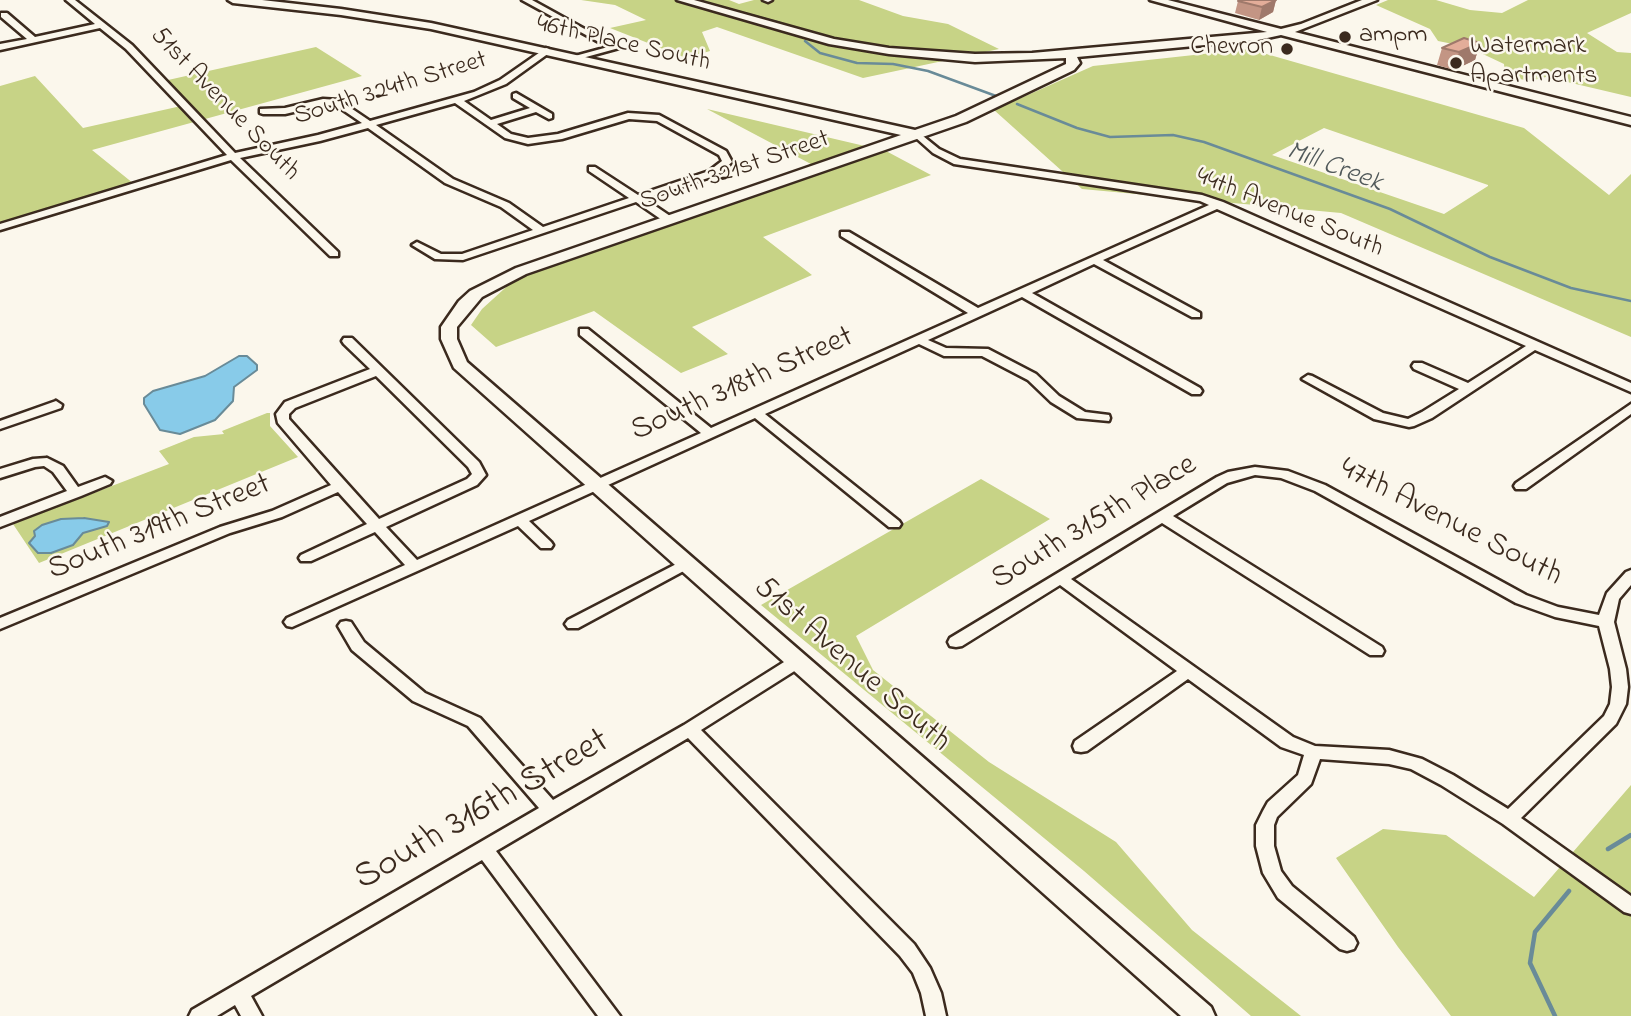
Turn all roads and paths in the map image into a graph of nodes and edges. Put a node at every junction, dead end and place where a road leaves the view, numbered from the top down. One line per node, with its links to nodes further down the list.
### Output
1 (70, 0): 9 (street, 51st Avenue South)
2 (233, 0): 14 (main road, 46th Place South)
3 (526, 0): 16 (street)
4 (681, 0): 15 (main road)
5 (1155, 0): 8 (main road)
6 (1372, 0): 10 (main road)
7 (5, 14): 12 (street)
8 (1229, 20): 10 (main road); 11 (main road)
9 (103, 25): 12 (street); 26 (street, 51st Avenue South)
10 (1281, 34): 11 (main road); 22 (main road)
11 (1245, 39): 15 (main road)
12 (32, 40): 13 (street)
13 (0, 47)
14 (546, 51): 16 (main road, 46th Place South); 18 (street, South 324th Street)
15 (1070, 54): 25 (main road, South 321st Street)
16 (578, 58): 25 (main road, 46th Place South)
17 (516, 96): 19 (street)
18 (457, 100): 23 (street); 24 (street, South 324th Street)
19 (537, 109): 21 (street); 23 (street)
20 (263, 111): 24 (street)
21 (549, 116)
22 (1631, 121)
23 (490, 123): 28 (street)
24 (368, 125): 26 (street, South 324th Street); 32 (street)
25 (918, 135): 29 (street, 44th Avenue South); 30 (main road, South 321st Street)
26 (235, 156): 31 (street, South 324th Street); 35 (street, 51st Avenue South)
27 (592, 169): 28 (street)
28 (638, 200): 30 (street); 32 (street)
29 (1219, 204): 36 (street, South 318th Street); 43 (street, 44th Avenue South)
30 (669, 220): 44 (main road, South 321st Street)
31 (0, 227)
32 (542, 231): 34 (street)
33 (845, 234): 38 (street)
34 (417, 245)
35 (334, 254)
36 (1094, 260): 37 (street, South 318th Street); 39 (street)
37 (1022, 292): 38 (street, South 318th Street); 50 (street)
38 (976, 313): 41 (street, South 318th Street)
39 (1196, 315)
40 (584, 332): 56 (street)
41 (918, 339): 53 (street, South 318th Street); 54 (street)
42 (348, 341): 46 (street)
43 (1535, 345): 48 (street); 49 (street, 44th Avenue South)
44 (460, 364): 60 (main road, 51st Avenue South)
45 (1418, 366): 48 (street)
46 (377, 371): 61 (street); 68 (street)
47 (1308, 379): 48 (street)
48 (1468, 388)
49 (1631, 388)
50 (1196, 391)
51 (56, 405): 55 (street)
52 (1631, 408): 62 (street)
53 (755, 412): 56 (street, South 318th Street); 67 (street)
54 (1104, 418)
55 (0, 425)
56 (708, 432): 60 (street, South 318th Street)
57 (1269, 471): 64 (street, South 315th Place); 76 (street, 47th Avenue South)
58 (0, 474): 63 (street)
59 (104, 481): 63 (street)
60 (595, 483): 65 (street, South 318th Street); 71 (main road, 51st Avenue South)
61 (340, 486): 68 (street); 77 (street, South 319th Street)
62 (1521, 486)
63 (76, 493): 66 (street)
64 (1162, 516): 74 (street, South 315th Place); 81 (street)
65 (518, 518): 69 (street); 72 (street, South 318th Street)
66 (0, 522)
67 (894, 524)
68 (377, 526): 70 (street); 72 (street)
69 (546, 545)
70 (306, 558)
71 (686, 564): 78 (street); 82 (main road, 51st Avenue South)
72 (414, 565): 75 (street, South 318th Street)
73 (1631, 575): 76 (street)
74 (1059, 578): 80 (street, South 315th Place); 83 (street)
75 (292, 622)
76 (1606, 622): 88 (street)
77 (0, 624)
78 (573, 624)
79 (346, 626): 87 (street)
80 (956, 642)
81 (1376, 651)
82 (798, 661): 84 (street, South 316th Street); 97 (main road, 51st Avenue South)
83 (1187, 672): 85 (street); 86 (street)
84 (690, 729): 87 (street, South 316th Street); 96 (street)
85 (1081, 746)
86 (1314, 752): 88 (street); 91 (street)
87 (551, 810): 89 (street, South 316th Street)
88 (1508, 819): 90 (street)
89 (484, 849): 92 (street, South 316th Street); 95 (street)
90 (1631, 906)
91 (1347, 943)
92 (239, 993): 93 (street, South 316th Street); 94 (street)
93 (199, 1016)
94 (251, 1016)
95 (610, 1016)
96 (936, 1016)
97 (1201, 1016)

